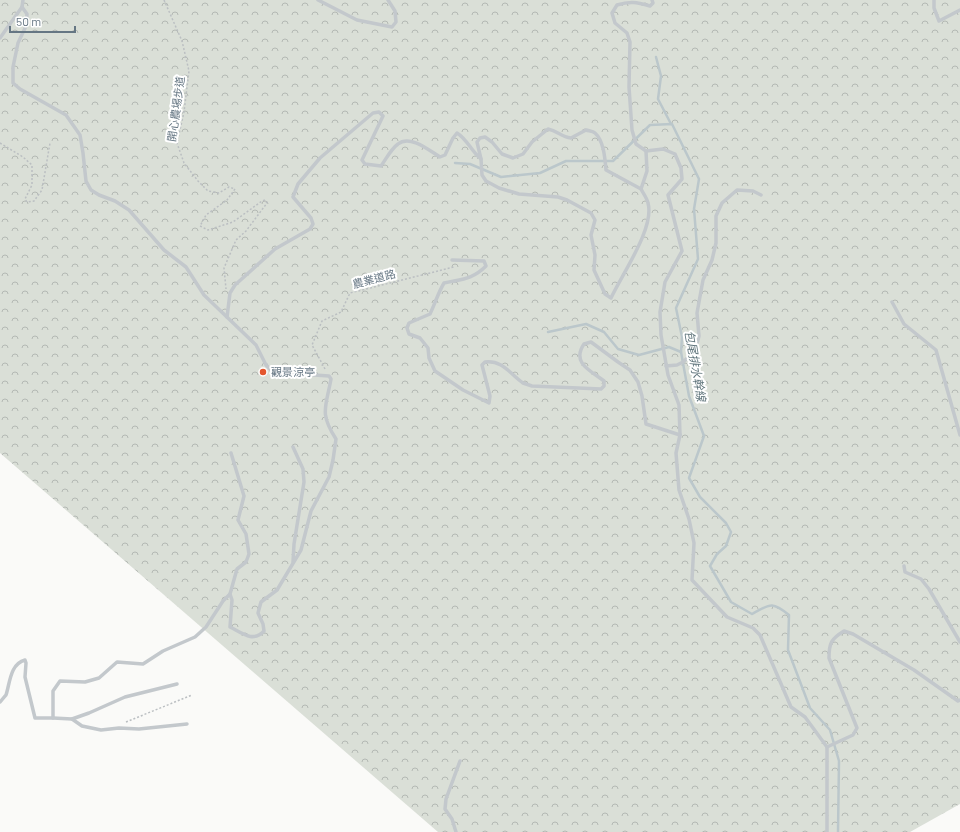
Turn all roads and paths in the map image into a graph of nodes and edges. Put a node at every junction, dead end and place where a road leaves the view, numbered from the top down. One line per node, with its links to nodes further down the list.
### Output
1 (23, 0): 7 (lane)
2 (164, 0): 18 (path, 開心農場步道)
3 (318, 0): 4 (lane)
4 (388, 0)
5 (652, 0): 12 (lane)
6 (934, 0): 8 (lane)
7 (22, 7): 9 (lane); 20 (lane)
8 (960, 10)
9 (0, 38)
10 (0, 143): 11 (path)
11 (50, 144)
12 (646, 151): 14 (lane); 21 (lane)
13 (481, 159): 14 (lane); 14 (lane); 18 (lane)
14 (641, 189)
15 (760, 195): 21 (lane)
16 (452, 260): 23 (lane)
17 (456, 266): 22 (path, 農業道路)
18 (230, 293): 20 (lane)
19 (892, 302): 24 (lane)
20 (227, 317): 22 (lane)
21 (666, 366): 23 (lane)
22 (329, 376): 27 (lane)
23 (680, 435): 39 (lane)
24 (960, 435)
25 (293, 447): 27 (lane)
26 (231, 452): 29 (lane)
27 (293, 564): 29 (lane)
28 (904, 566): 30 (lane)
29 (230, 594): 35 (lane)
30 (960, 642)
31 (177, 684): 36 (lane)
32 (192, 695): 38 (path)
33 (960, 700): 39 (lane)
34 (0, 702): 35 (lane)
35 (53, 718): 36 (lane)
36 (72, 719): 38 (lane)
37 (187, 724): 38 (lane)
38 (119, 728)
39 (827, 746): 42 (lane)
40 (460, 761): 41 (lane)
41 (456, 832)
42 (827, 832)

